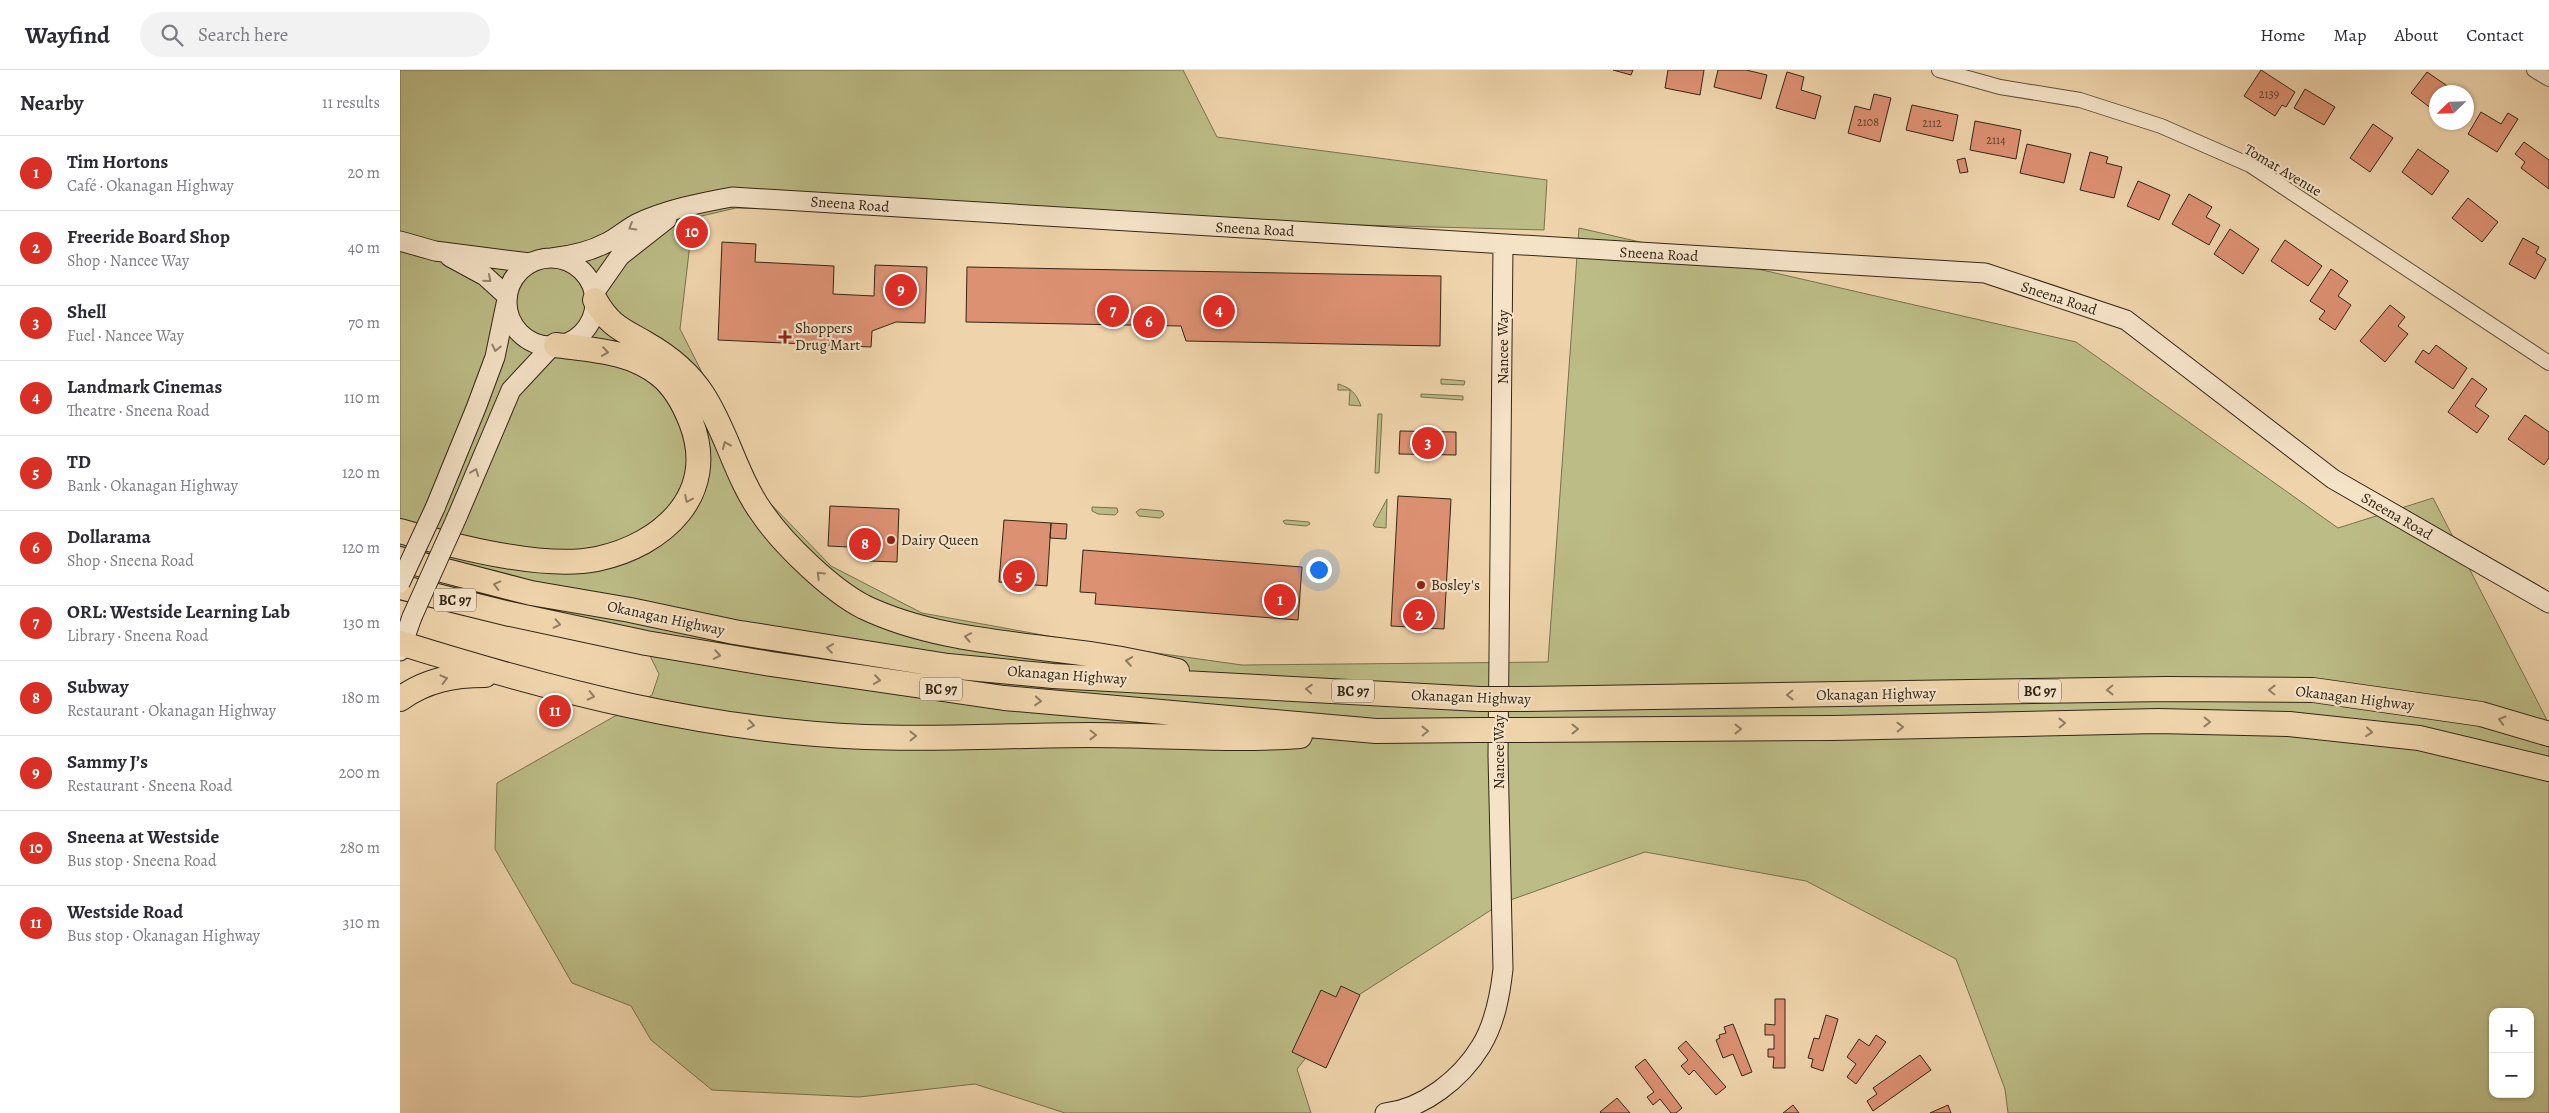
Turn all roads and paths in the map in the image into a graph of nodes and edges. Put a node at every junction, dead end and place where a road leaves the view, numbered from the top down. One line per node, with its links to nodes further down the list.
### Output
1 (1939, 70): 13 (street, Tomat Avenue)
2 (2534, 70): 3 (street)
3 (2549, 79)
4 (677, 210): 6 (street, Sneena Road); 8 (street, Sneena Road, one-way to 8); 10 (street, Sneena Road)
5 (400, 241): 7 (street)
6 (1503, 244): 17 (street, Sneena Road); 25 (street, Nancee Way)
7 (435, 251): 9 (street); 11 (street, one-way to 11)
8 (551, 258): 9 (street); 10 (street)
9 (530, 263): 11 (street)
10 (594, 296): 12 (street); 20 (highway, one-way to 10)
11 (507, 298): 12 (street); 16 (street, one-way to 16, bridge)
12 (554, 346): 14 (highway, one-way to 14); 18 (street, one-way to 12, bridge)
13 (2549, 363)
14 (400, 531)
15 (400, 559): 20 (highway, Okanagan Highway / BC 97, one-way to 15)
16 (400, 585): 22 (highway, Okanagan Highway / BC 97, one-way to 22)
17 (2549, 603)
18 (401, 646): 19 (highway)
19 (510, 676): 21 (highway, one-way to 19); 22 (highway, one-way to 22)
20 (1227, 684): 23 (highway, Okanagan Highway / BC 97, one-way to 20, bridge)
21 (400, 699)
22 (1376, 731): 24 (highway, Okanagan Highway / BC 97, one-way to 24, bridge)
23 (2549, 734)
24 (2549, 769)
25 (1385, 1113)

